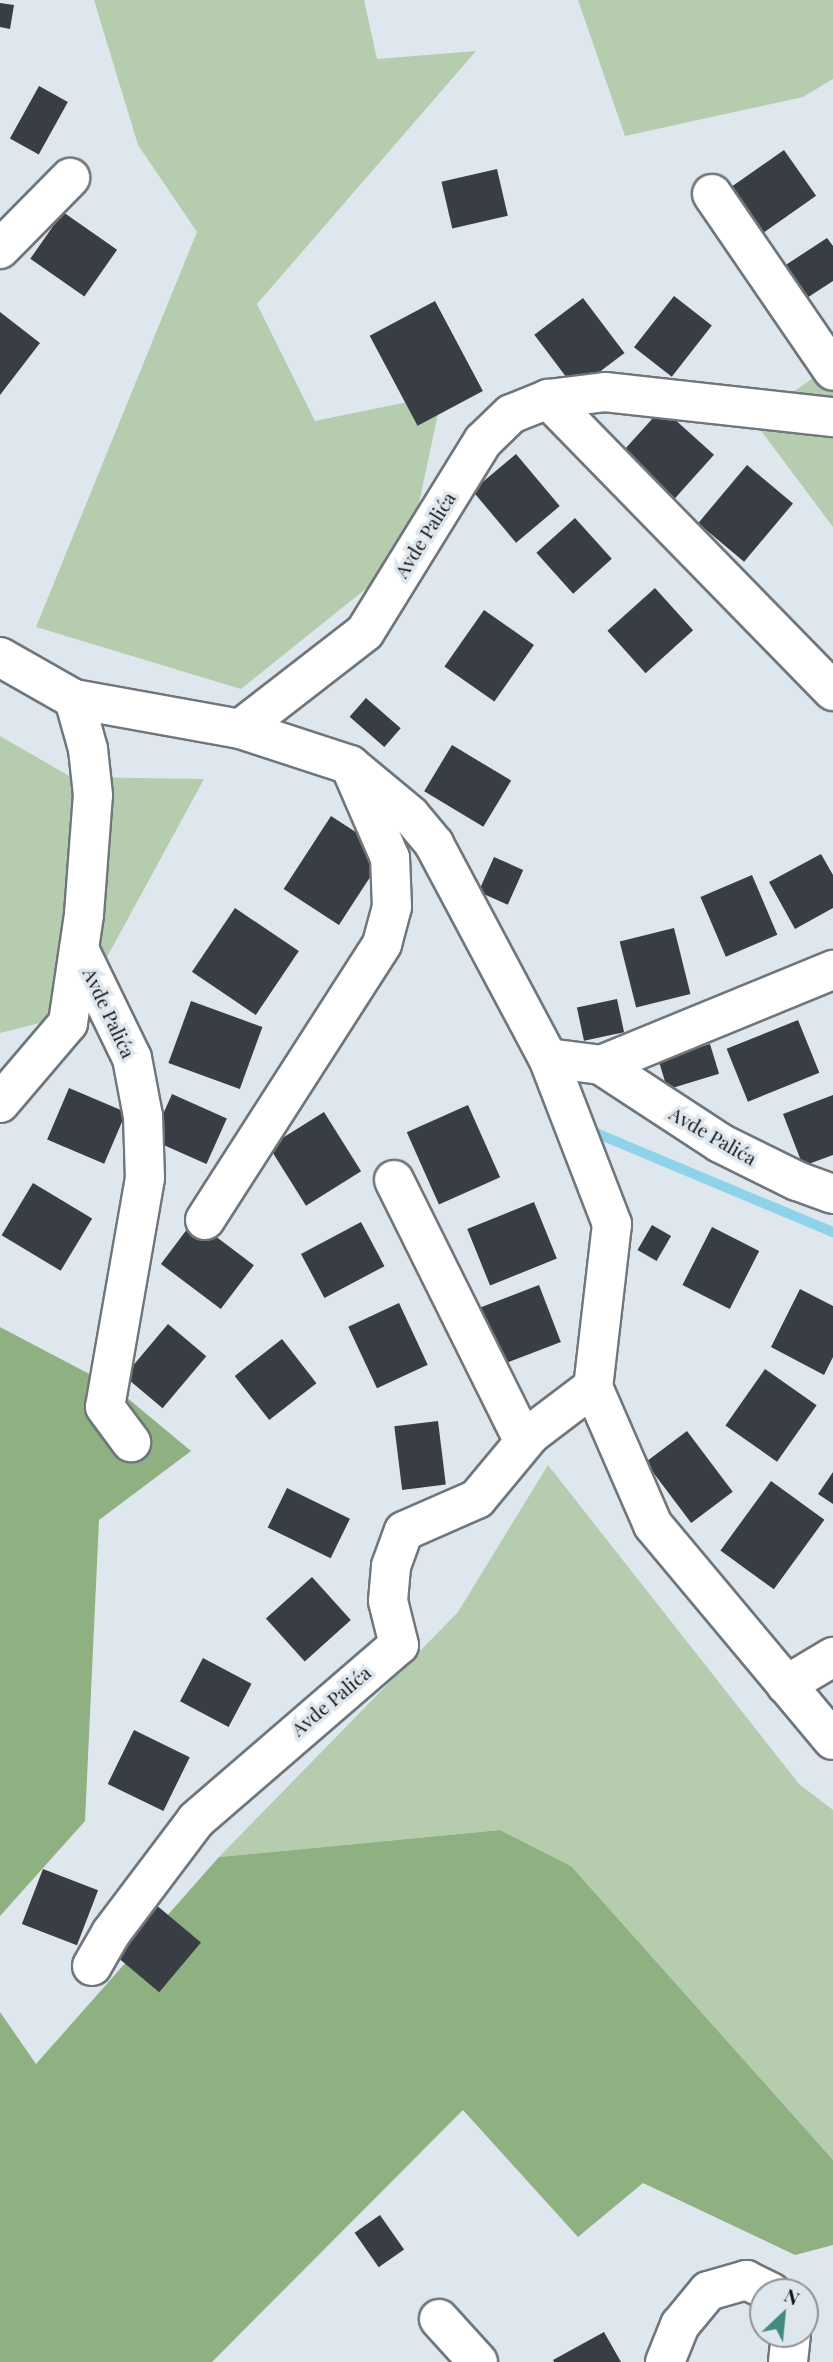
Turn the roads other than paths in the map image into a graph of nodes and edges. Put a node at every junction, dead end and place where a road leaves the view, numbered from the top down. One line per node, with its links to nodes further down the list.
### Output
1 (70, 178): 3 (street)
2 (712, 194): 4 (street)
3 (0, 249)
4 (833, 371)
5 (548, 399): 6 (street, Avde Palića); 8 (street); 10 (street, Avde Palića)
6 (833, 417)
7 (0, 657): 9 (street)
8 (833, 691)
9 (74, 699): 10 (street); 12 (street, Avde Palića)
10 (240, 729): 11 (street)
11 (350, 765): 14 (street); 19 (street)
12 (79, 949): 16 (street, Avde Palića); 21 (street, Avde Palića)
13 (833, 970): 15 (street, Avde Palića)
14 (548, 1058): 15 (street, Avde Palića); 20 (street)
15 (601, 1065): 18 (street, Avde Palića)
16 (0, 1103)
17 (394, 1180): 22 (street)
18 (833, 1194)
19 (205, 1220)
20 (593, 1387): 22 (street, Avde Palića); 24 (street)
21 (131, 1442)
22 (524, 1443): 26 (street, Avde Palića)
23 (833, 1657): 24 (street)
24 (786, 1685): 25 (street)
25 (833, 1740)
26 (92, 1966)
27 (749, 2281): 30 (street)
28 (439, 2319): 29 (street)
29 (478, 2362)
30 (665, 2362)

